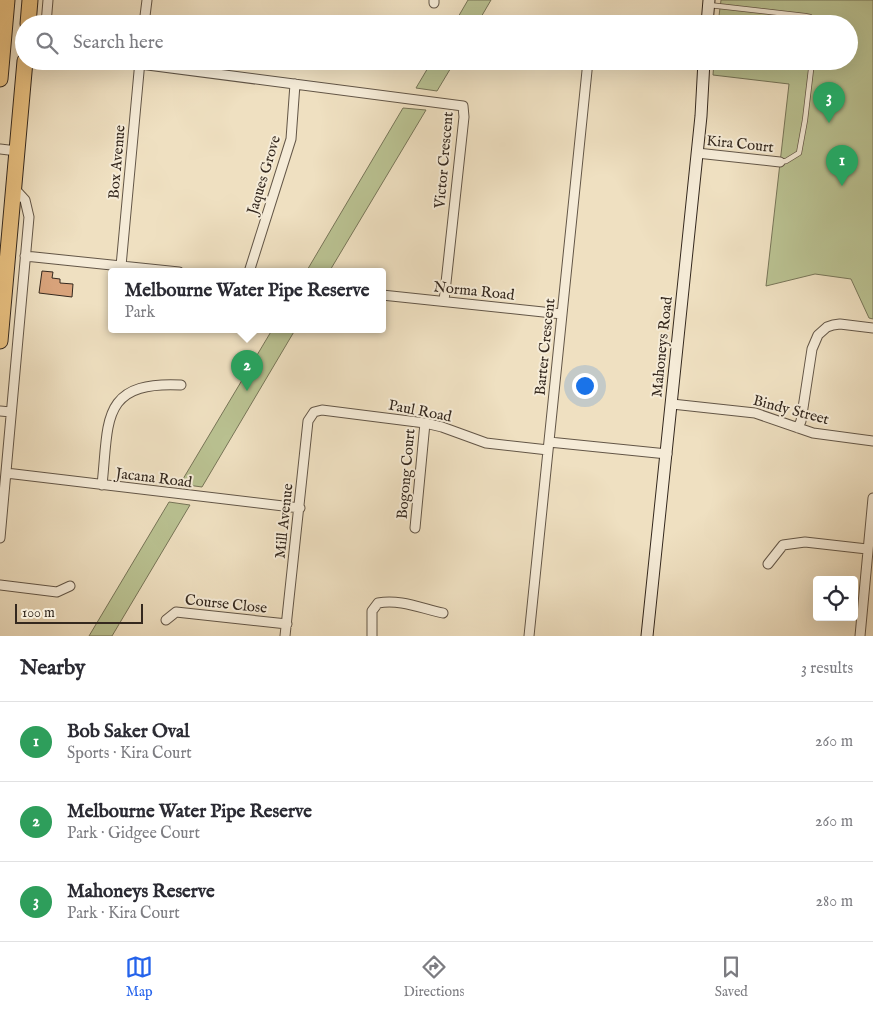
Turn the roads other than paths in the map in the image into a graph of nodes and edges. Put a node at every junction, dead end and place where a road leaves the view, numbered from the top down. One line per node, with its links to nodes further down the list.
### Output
1 (7, 0): 16 (highway)
2 (30, 0): 6 (highway)
3 (48, 0): 7 (street)
4 (147, 0): 8 (street)
5 (708, 3): 9 (lane)
6 (29, 15)
7 (47, 15)
8 (145, 15)
9 (798, 15)
10 (24, 70): 19 (highway)
11 (139, 70): 24 (street, Box Avenue)
12 (192, 70): 17 (street, Victor Crescent)
13 (587, 70): 29 (street, Barter Crescent)
14 (703, 70): 20 (main road, Mahoneys Road)
15 (811, 70): 21 (lane)
16 (0, 79)
17 (295, 84): 26 (street, Jaques Grove); 28 (street, Victor Crescent)
18 (0, 149): 19 (street)
19 (17, 151): 22 (highway)
20 (697, 153): 21 (street, Kira Court); 33 (main road, Mahoneys Road)
21 (780, 162)
22 (14, 188): 23 (street); 31 (highway)
23 (25, 256): 24 (street); 35 (street)
24 (121, 266): 25 (street)
25 (140, 268)
26 (250, 268)
27 (386, 295): 28 (street, Norma Road)
28 (444, 301): 29 (street, Norma Road)
29 (562, 314): 40 (street, Barter Crescent)
30 (873, 328): 38 (street)
31 (0, 341)
32 (180, 385): 43 (street)
33 (672, 404): 38 (street, Bindy Street); 41 (main road, Mahoneys Road)
34 (0, 411): 35 (street)
35 (12, 412): 42 (street)
36 (314, 412): 37 (street, Paul Road); 45 (street, Mill Avenue)
37 (425, 423): 40 (street, Paul Road); 46 (street, Bogong Court)
38 (798, 428): 39 (street, Bindy Street)
39 (873, 441)
40 (549, 446): 41 (street, Paul Road); 57 (street, Barter Crescent)
41 (666, 454): 58 (main road, Mahoneys Road)
42 (6, 473): 43 (street, Jacana Road); 47 (street)
43 (102, 485): 45 (street, Jacana Road)
44 (873, 498): 48 (street)
45 (300, 508): 54 (street, Mill Avenue)
46 (415, 528)
47 (0, 538)
48 (869, 546): 49 (street); 59 (street)
49 (768, 564)
50 (0, 585): 51 (street)
51 (70, 586)
52 (442, 613): 56 (street)
53 (166, 620): 54 (street, Course Close)
54 (287, 624): 55 (street, Mill Avenue)
55 (285, 636)
56 (372, 636)
57 (529, 636)
58 (647, 636)
59 (860, 636)

